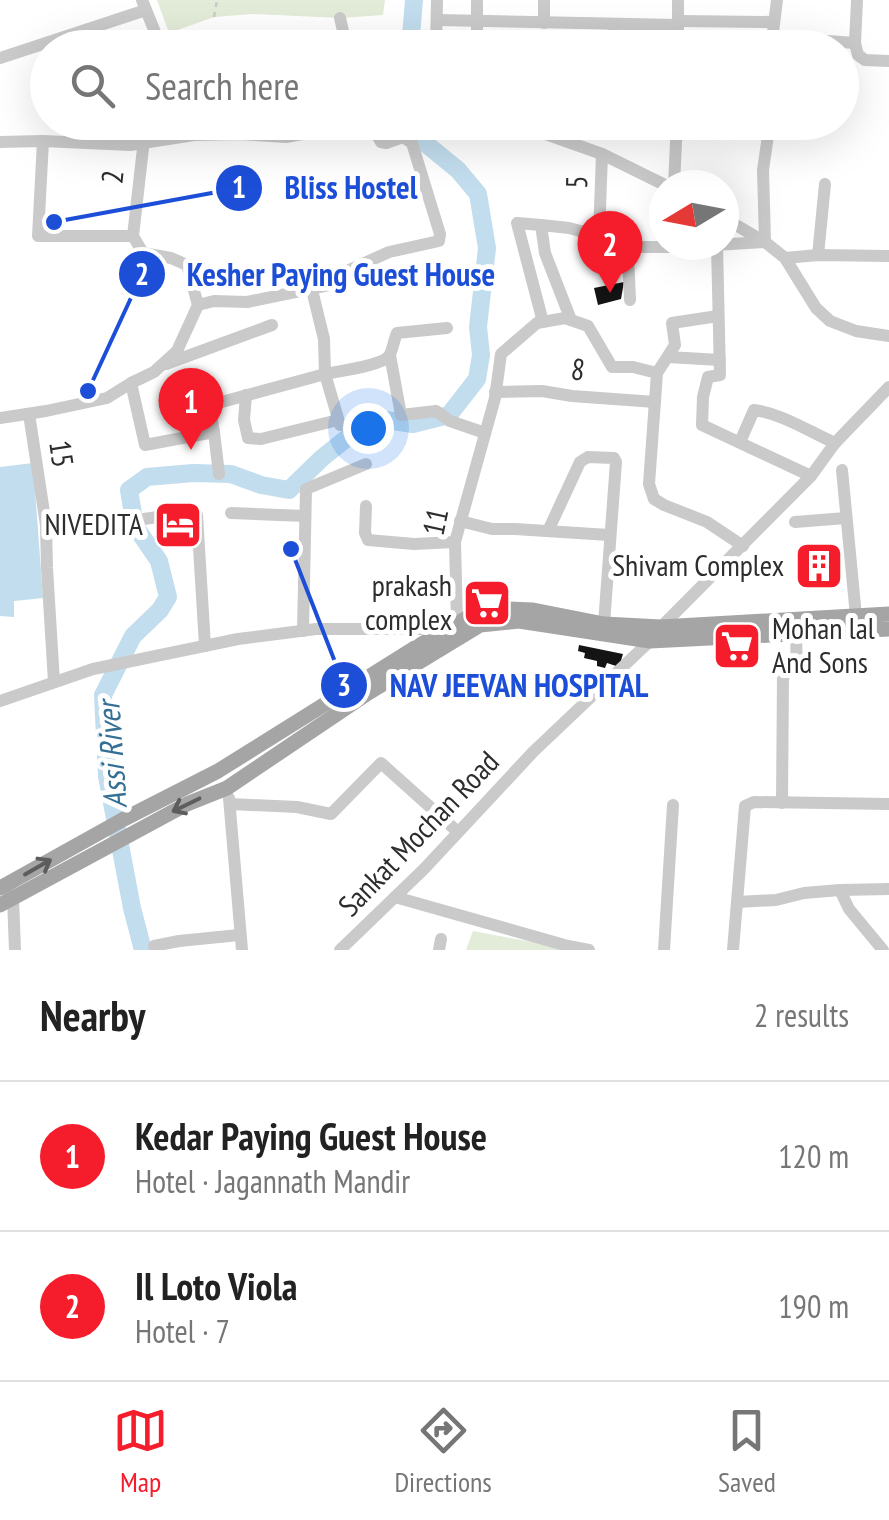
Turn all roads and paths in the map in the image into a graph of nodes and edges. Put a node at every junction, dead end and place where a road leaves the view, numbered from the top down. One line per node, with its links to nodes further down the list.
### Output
1 (217, 0): 9 (path)
2 (437, 0): 11 (street)
3 (477, 0): 12 (street)
4 (544, 0): 15 (street)
5 (678, 0): 14 (street)
6 (776, 0): 13 (street)
7 (857, 0): 25 (street)
8 (144, 5): 17 (street); 18 (street)
9 (214, 18)
10 (340, 18): 19 (street)
11 (437, 20): 12 (street); 20 (street)
12 (478, 22): 15 (street); 21 (street)
13 (774, 22): 14 (street); 24 (street)
14 (678, 23): 16 (street); 23 (street)
15 (544, 24): 16 (street)
16 (614, 26): 22 (street)
17 (76, 30)
18 (154, 30)
19 (342, 30)
20 (437, 30)
21 (478, 30)
22 (614, 30)
23 (678, 30)
24 (773, 30)
25 (856, 30)
26 (30, 47): 28 (street)
27 (859, 56): 29 (street)
28 (0, 58)
29 (889, 60)
30 (143, 140): 38 (street, 2)
31 (168, 140): 38 (street)
32 (408, 140): 55 (street)
33 (563, 140): 39 (street)
34 (676, 140): 40 (street)
35 (767, 140): 47 (street)
36 (43, 141): 37 (street); 38 (street); 45 (street)
37 (0, 142)
38 (142, 144): 45 (street, 2)
39 (602, 154): 41 (street); 46 (street, 5)
40 (675, 170)
41 (649, 177)
42 (825, 184): 51 (street)
43 (541, 225): 46 (street); 59 (street); 60 (street)
44 (739, 227): 47 (street)
45 (132, 236): 57 (street)
46 (600, 236): 49 (street)
47 (766, 242): 48 (street); 53 (street)
48 (739, 244)
49 (633, 248): 50 (street); 56 (street)
50 (649, 248)
51 (818, 255): 52 (street); 53 (street)
52 (889, 256)
53 (785, 258): 63 (street)
54 (717, 260): 58 (street)
55 (312, 290): 57 (street); 69 (street)
56 (630, 300)
57 (198, 306): 67 (street)
58 (718, 316): 65 (street); 66 (street)
59 (571, 320): 60 (street); 68 (street)
60 (543, 322): 72 (street, 11)
61 (272, 325): 67 (street)
62 (446, 328): 64 (street)
63 (889, 336)
64 (390, 354): 69 (street); 78 (street)
65 (668, 357): 66 (street); 68 (street)
66 (720, 360): 79 (street)
67 (164, 364): 70 (street)
68 (657, 373): 74 (street)
69 (326, 374): 73 (street); 73 (street)
70 (131, 382): 75 (street); 77 (street)
71 (889, 387): 80 (street, Sankat Mochan Road)
72 (495, 392): 74 (street, 8); 78 (street, 11)
73 (246, 395): 77 (street)
74 (655, 402): 95 (street)
75 (29, 414): 76 (street); 106 (street, 15)
76 (0, 418)
77 (214, 432): 83 (street)
78 (485, 433): 90 (street, 11)
79 (740, 442): 80 (street); 84 (street)
80 (834, 444): 84 (street, Sankat Mochan Road)
81 (366, 464): 87 (street)
82 (842, 470): 89 (street)
83 (219, 474)
84 (811, 476): 95 (street, Sankat Mochan Road)
85 (366, 506): 94 (street)
86 (230, 513): 87 (street)
87 (306, 516): 102 (street)
88 (144, 518): 105 (street)
89 (846, 518): 91 (street); 97 (street)
90 (460, 521): 92 (street); 94 (street, 11)
91 (795, 522)
92 (548, 531): 93 (street); 93 (street)
93 (609, 535): 98 (street)
94 (455, 542): 99 (street, 11)
95 (742, 546): 100 (street, Sankat Mochan Road)
96 (889, 614): 97 (main road)
97 (856, 616): 100 (main road)
98 (604, 624): 99 (main road); 100 (main road)
99 (452, 626): 102 (street); 108 (main road)
100 (661, 627): 104 (street, Sankat Mochan Road)
101 (889, 630): 103 (main road)
102 (303, 631): 105 (street)
103 (796, 635): 104 (main road); 110 (street)
104 (650, 641): 109 (main road); 113 (street, Sankat Mochan Road)
105 (205, 646): 106 (street)
106 (54, 682): 107 (street)
107 (0, 701)
108 (218, 771): 109 (street); 114 (main road)
109 (228, 796): 113 (street); 114 (main road, one-way to 114); 120 (street)
110 (782, 803): 111 (street); 119 (street)
111 (889, 804)
112 (674, 805): 126 (street)
113 (458, 832): 118 (street, Sankat Mochan Road)
114 (80, 852): 117 (main road)
115 (889, 889): 116 (street)
116 (840, 890): 119 (street); 128 (street)
117 (4, 892): 122 (street)
118 (395, 897): 124 (street, Sankat Mochan Road); 125 (street)
119 (737, 902): 127 (street)
120 (239, 935): 121 (street); 123 (street)
121 (154, 946)
122 (15, 950)
123 (242, 950)
124 (340, 950)
125 (590, 950)
126 (664, 950)
127 (733, 950)
128 (883, 950)

